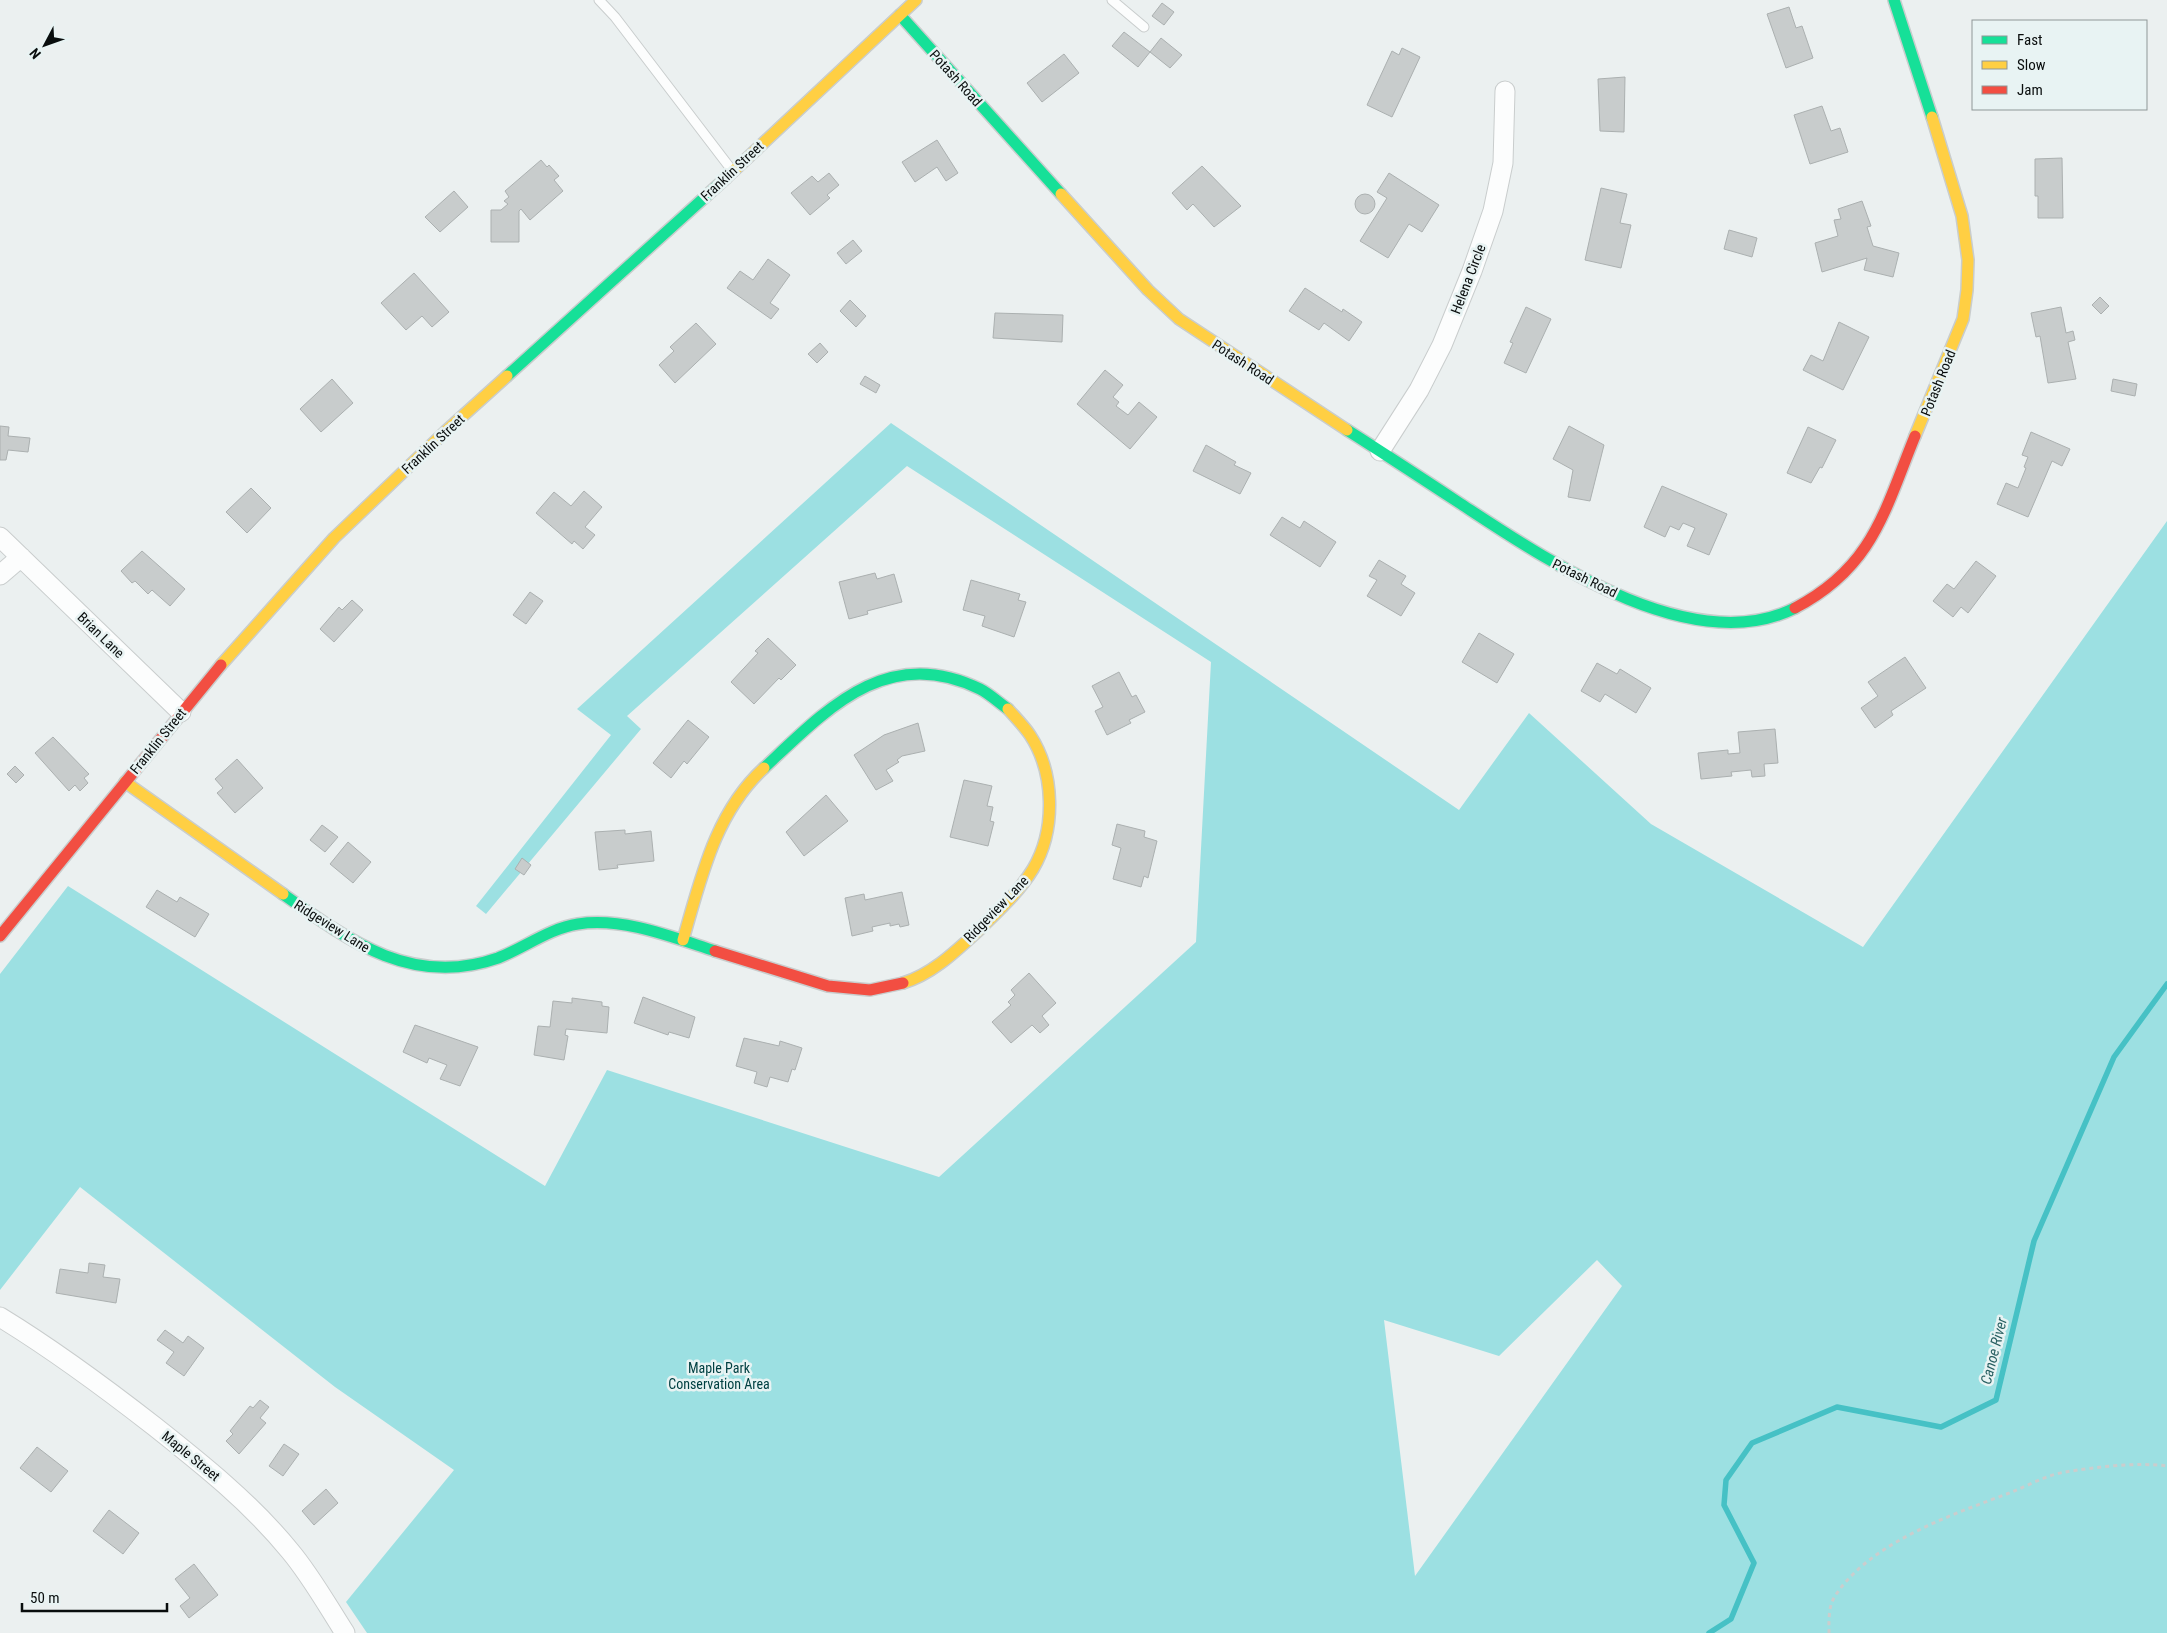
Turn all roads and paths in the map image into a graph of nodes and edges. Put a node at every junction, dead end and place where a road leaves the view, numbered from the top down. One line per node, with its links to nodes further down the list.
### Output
1 (599, 0): 8 (lane)
2 (916, 0): 5 (street, Franklin Street)
3 (1112, 0): 6 (lane)
4 (1894, 0): 9 (street, Potash Road)
5 (900, 15): 8 (street, Franklin Street); 9 (street, Potash Road)
6 (1144, 27)
7 (1505, 91): 9 (street, Helena Circle)
8 (733, 172): 13 (street, Franklin Street)
9 (1380, 451)
10 (0, 537): 11 (street, Brian Lane)
11 (21, 557): 12 (street); 13 (street, Brian Lane)
12 (0, 575)
13 (181, 712): 14 (street, Franklin Street)
14 (125, 782): 15 (street, Franklin Street); 16 (street, Ridgeview Lane)
15 (0, 936)
16 (684, 940): 16 (street, Ridgeview Lane)
17 (0, 1316): 19 (street, Maple Street)
18 (2167, 1466): 20 (path)
19 (345, 1633)
20 (1829, 1633)

